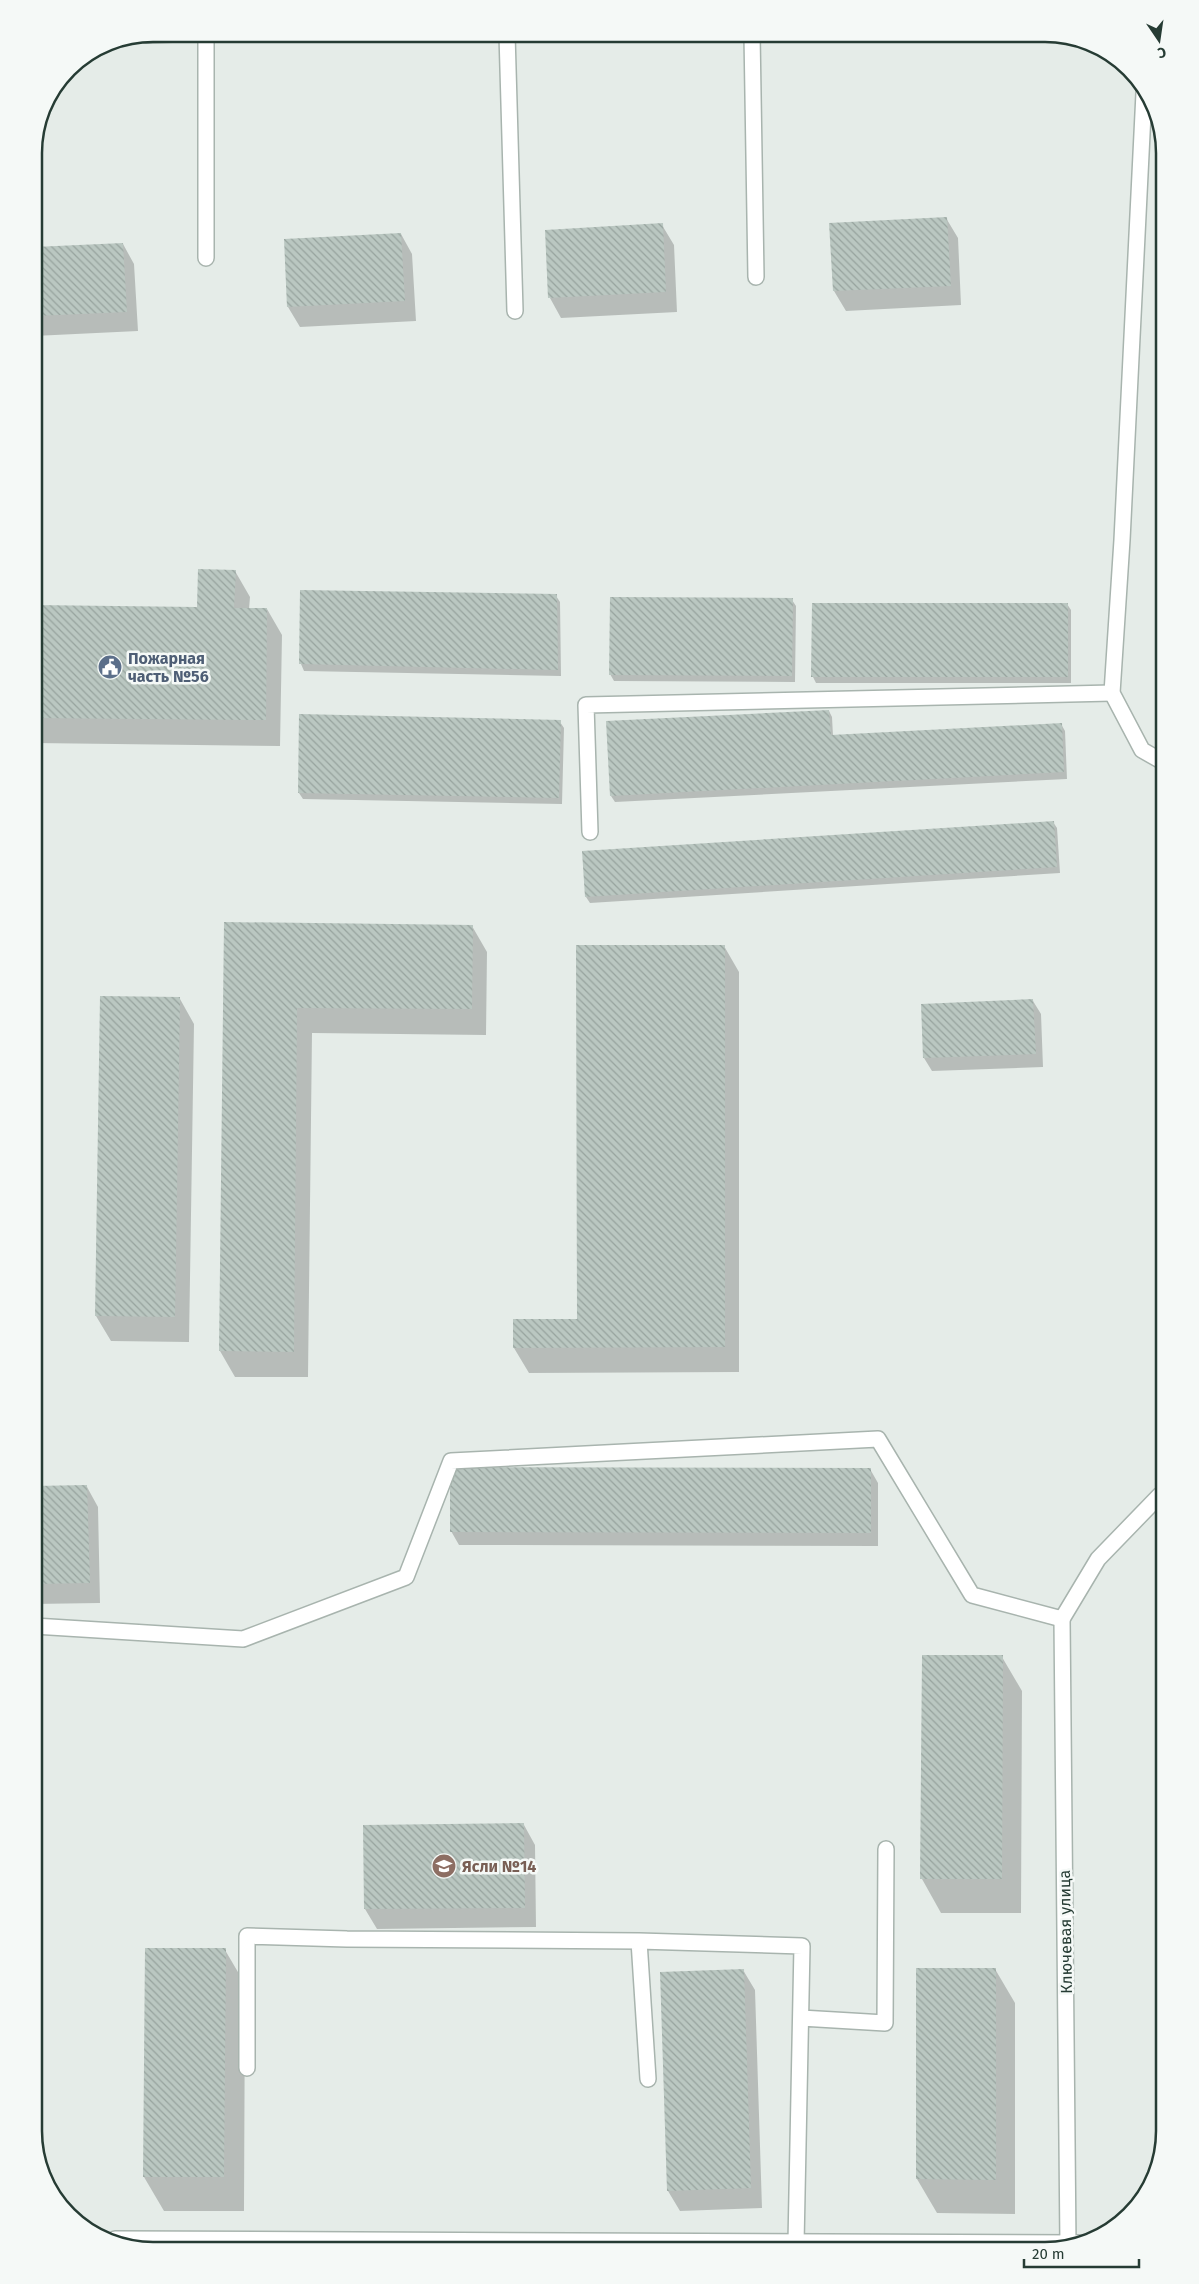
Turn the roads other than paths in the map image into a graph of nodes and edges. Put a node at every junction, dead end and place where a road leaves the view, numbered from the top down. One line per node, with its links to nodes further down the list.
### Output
1 (206, 42): 5 (street)
2 (507, 42): 7 (street)
3 (752, 43): 6 (street)
4 (1144, 101): 8 (street)
5 (206, 258)
6 (756, 277)
7 (515, 311)
8 (1112, 693): 9 (street); 10 (street)
9 (1156, 758)
10 (590, 832)
11 (1156, 1499): 12 (street)
12 (1062, 1619): 13 (street); 19 (street, Ключевая улица)
13 (42, 1627)
14 (886, 1849): 16 (street)
15 (639, 1941): 16 (street); 17 (street); 18 (street)
16 (801, 2018): 20 (street)
17 (247, 2068)
18 (648, 2079)
19 (1072, 2238)
20 (796, 2242)

